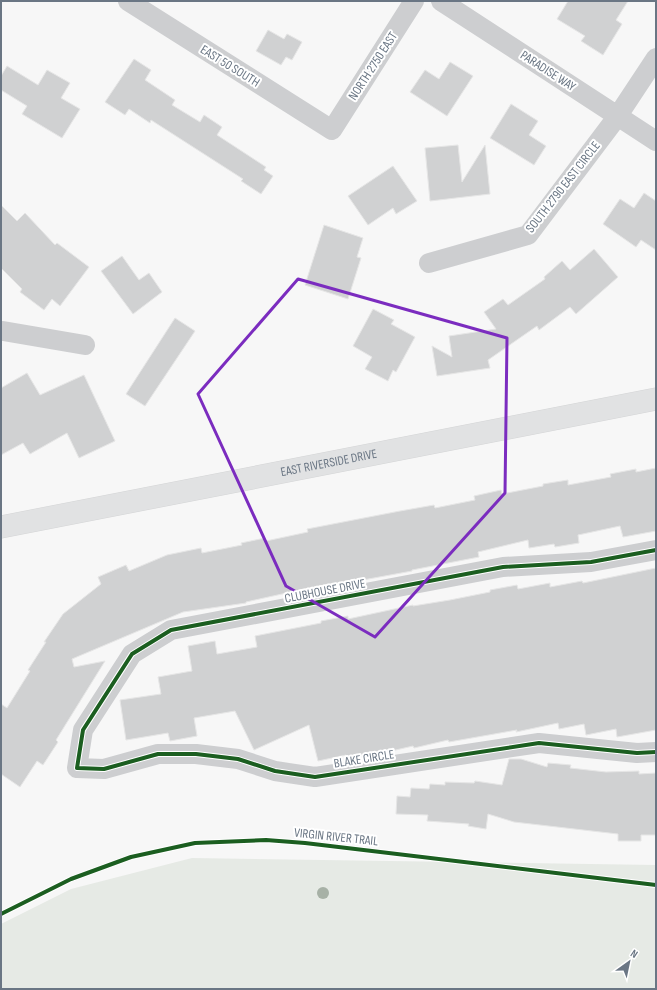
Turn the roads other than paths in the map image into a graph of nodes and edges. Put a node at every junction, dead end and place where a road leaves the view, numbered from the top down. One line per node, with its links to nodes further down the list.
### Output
1 (128, 1): 6 (street, EAST 50 SOUTH)
2 (414, 1): 6 (street, NORTH 2750 EAST)
3 (441, 1): 5 (street, PARADISE WAY)
4 (656, 58): 5 (street, SOUTH 2790 EAST CIRCLE)
5 (617, 117): 7 (street, PARADISE WAY); 8 (street, SOUTH 2790 EAST CIRCLE)
6 (332, 130)
7 (656, 141)
8 (429, 263)
9 (2, 329): 10 (street)
10 (85, 345)
11 (656, 399): 12 (main road, EAST RIVERSIDE DRIVE)
12 (1, 527)
13 (656, 550): 15 (street, CLUBHOUSE DRIVE)
14 (656, 752): 15 (street, BLAKE CIRCLE)
15 (77, 768)

